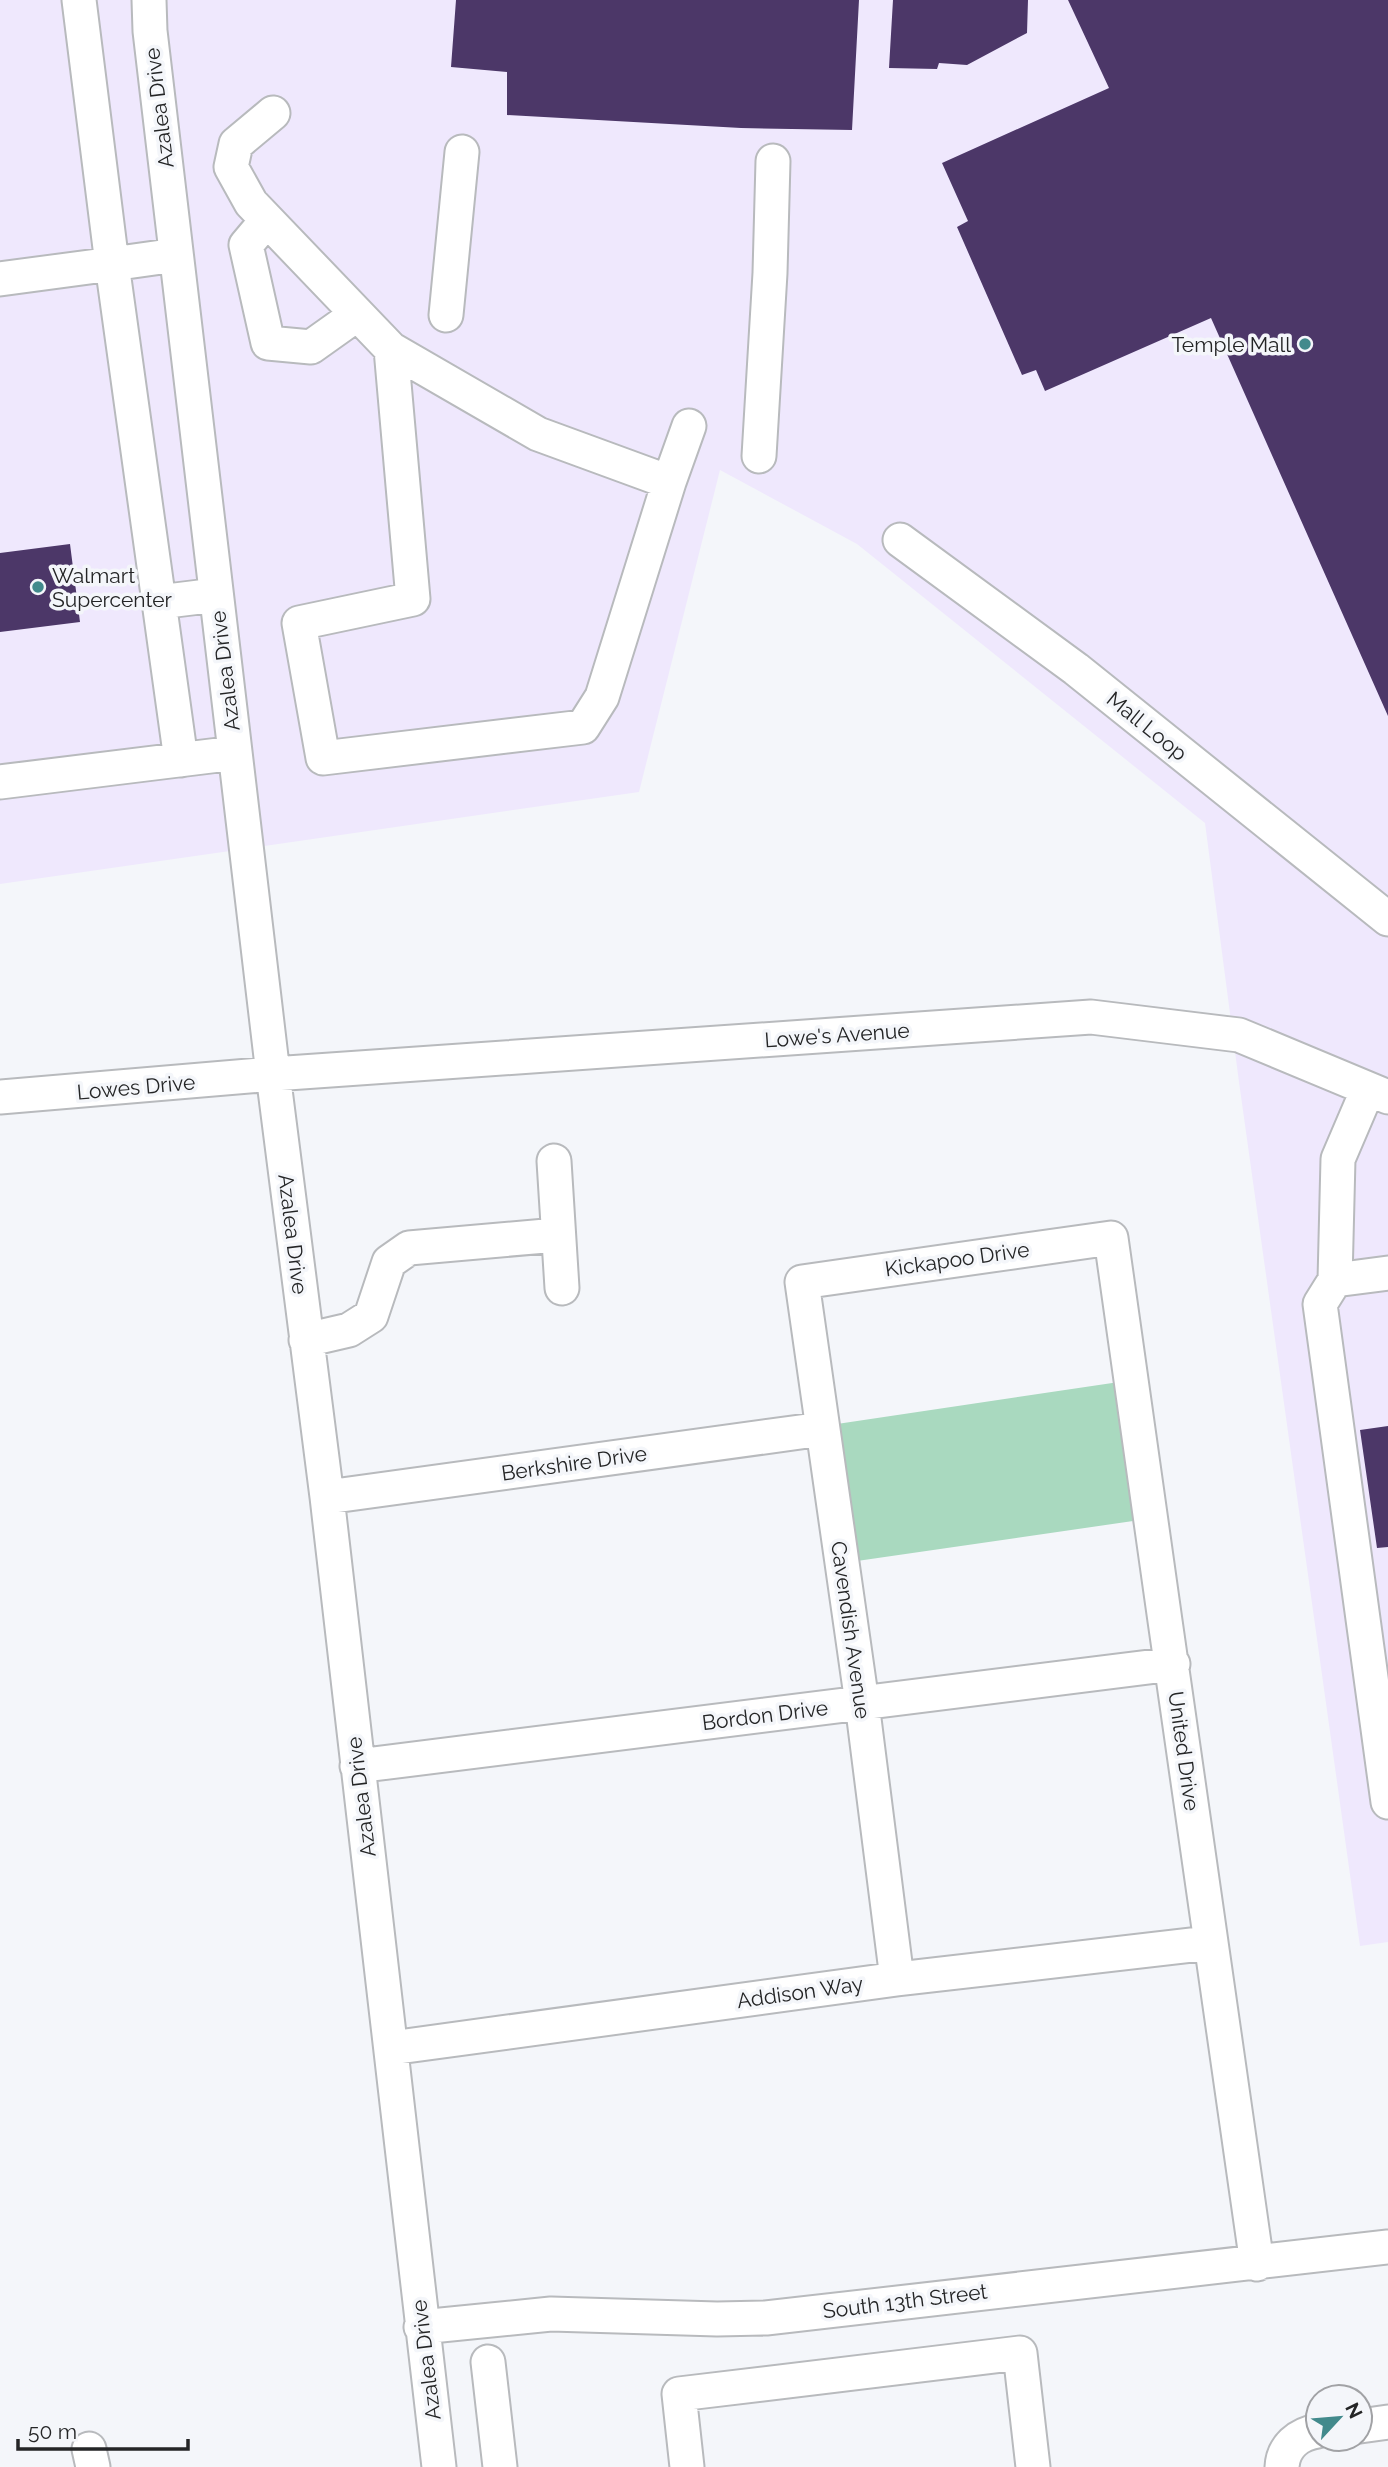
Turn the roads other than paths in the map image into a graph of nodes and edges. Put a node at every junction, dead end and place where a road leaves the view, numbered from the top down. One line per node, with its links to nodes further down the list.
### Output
1 (79, 0): 8 (street)
2 (149, 0): 7 (street, Azalea Drive)
3 (273, 113): 6 (street)
4 (461, 152): 11 (street)
5 (773, 161): 14 (street)
6 (268, 220): 10 (street); 10 (street)
7 (176, 255): 8 (street); 17 (street, Azalea Drive)
8 (112, 264): 9 (street); 18 (street)
9 (0, 279)
10 (356, 315): 12 (street)
11 (446, 315)
12 (391, 349): 15 (street); 15 (street)
13 (689, 426): 15 (street)
14 (759, 456)
15 (669, 482)
16 (900, 540): 22 (street, Mall Loop)
17 (216, 595): 18 (street); 19 (street, Azalea Drive)
18 (159, 602): 20 (street)
19 (235, 753): 20 (street); 23 (street, Azalea Drive)
20 (181, 760): 21 (street)
21 (0, 782)
22 (1388, 919)
23 (273, 1074): 24 (street, Lowe's Avenue); 25 (street, Lowes Drive); 33 (street, Azalea Drive)
24 (1378, 1093): 30 (street)
25 (0, 1097)
26 (554, 1161): 27 (street)
27 (557, 1235): 32 (street); 33 (street)
28 (1111, 1238): 31 (street, Kickapoo Drive); 36 (street, United Drive)
29 (1388, 1273): 30 (street)
30 (1335, 1280): 39 (street)
31 (803, 1282): 34 (street, Cavendish Avenue)
32 (562, 1288)
33 (306, 1340): 35 (street, Azalea Drive)
34 (822, 1429): 35 (street, Berkshire Drive); 37 (street, Cavendish Avenue)
35 (327, 1497): 38 (street, Azalea Drive)
36 (1172, 1664): 37 (street, Bordon Drive); 40 (street, United Drive)
37 (862, 1703): 38 (street, Bordon Drive); 41 (street, Cavendish Avenue)
38 (357, 1766): 42 (street, Azalea Drive)
39 (1388, 1802)
40 (1209, 1943): 41 (street, Addison Way); 44 (street, United Drive)
41 (897, 1979): 42 (street, Addison Way)
42 (391, 2048): 45 (street, Azalea Drive)
43 (1388, 2247): 44 (street, South 13th Street)
44 (1257, 2264): 45 (street, South 13th Street)
45 (421, 2327): 48 (street, Azalea Drive)
46 (488, 2362): 49 (street)
47 (1304, 2437): 52 (street)
48 (439, 2467)
49 (500, 2467)
50 (687, 2467): 51 (street)
51 (1033, 2467)
52 (1282, 2467)

